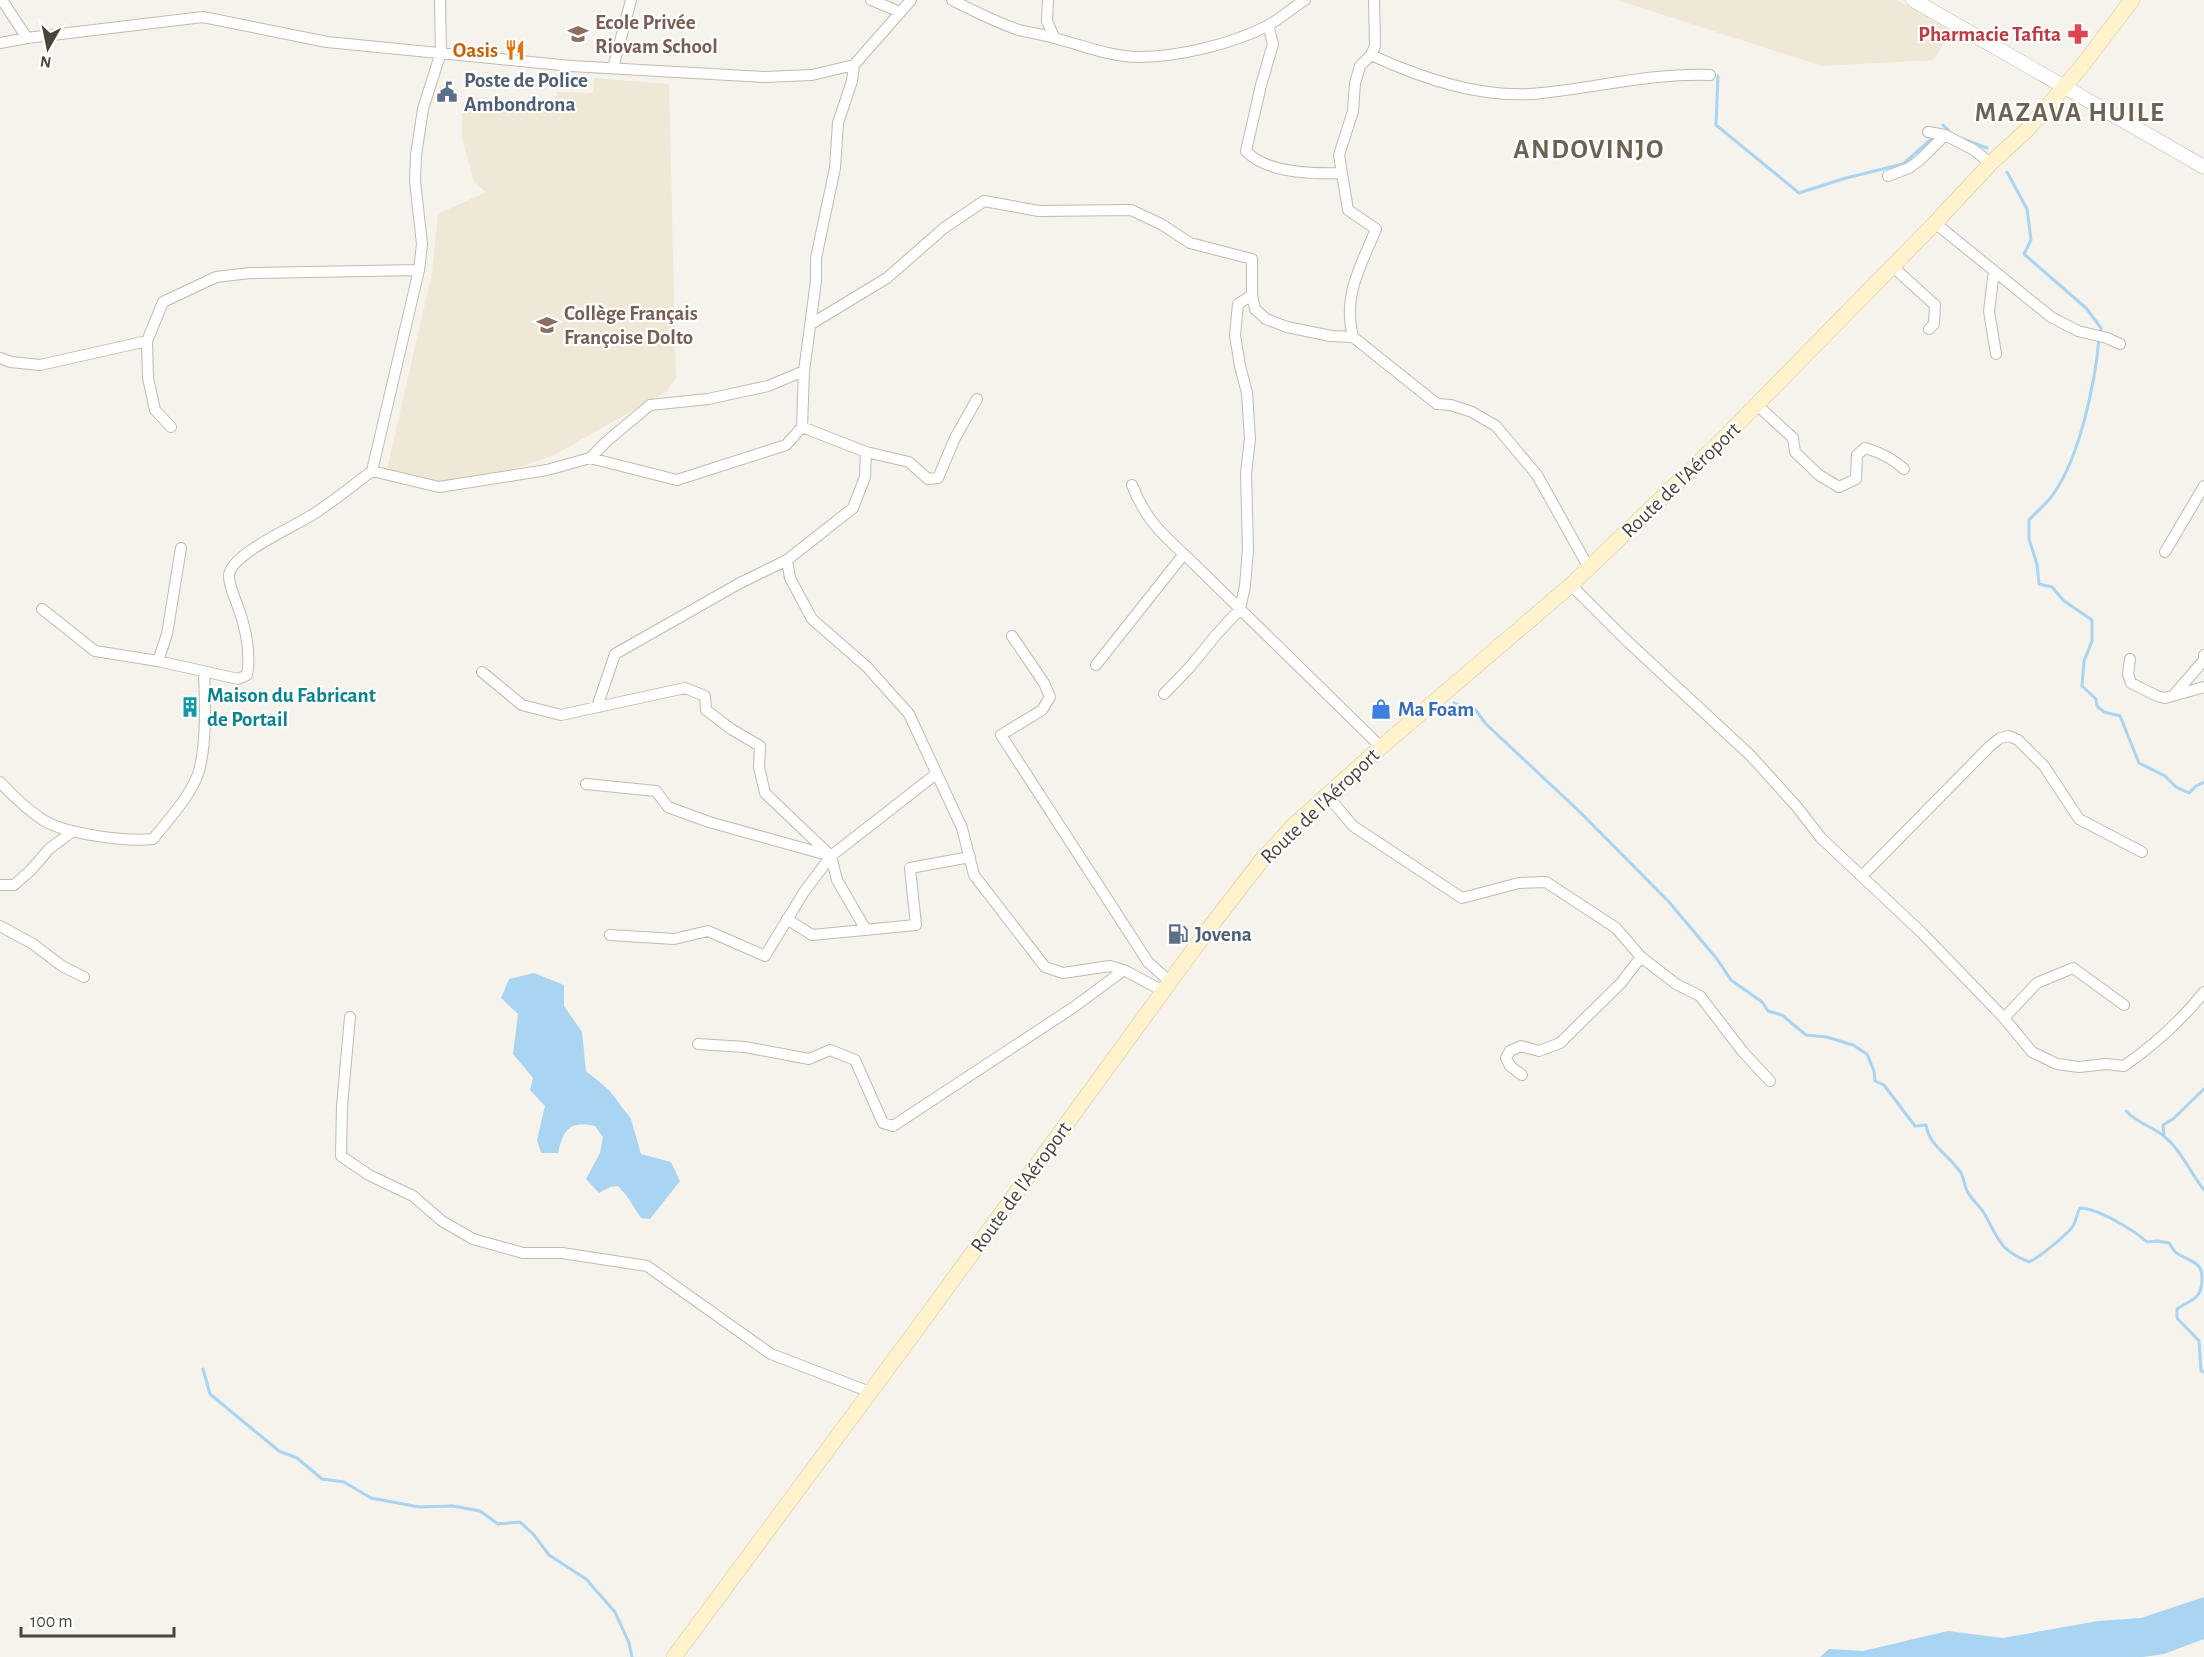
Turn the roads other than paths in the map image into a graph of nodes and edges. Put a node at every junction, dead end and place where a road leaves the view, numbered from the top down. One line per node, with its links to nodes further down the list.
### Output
1 (2, 0): 15 (street)
2 (440, 0): 17 (street)
3 (631, 0): 20 (street)
4 (871, 0): 12 (street)
5 (911, 0): 12 (street)
6 (952, 0): 14 (street)
7 (1048, 0): 14 (street)
8 (1305, 0): 13 (street)
9 (1374, 0): 18 (street)
10 (1913, 0): 22 (street)
11 (2132, 0): 22 (main road, Route de l'Aéroport)
12 (900, 12): 19 (street)
13 (1268, 25): 14 (street); 27 (street)
14 (1054, 37)
15 (27, 38): 16 (street); 17 (street)
16 (0, 43)
17 (441, 52): 20 (street); 31 (street)
18 (1371, 55): 21 (street); 27 (street)
19 (854, 65): 20 (street); 34 (street)
20 (613, 68)
21 (1710, 75)
22 (2064, 89): 25 (main road, Route de l'Aéroport); 26 (street)
23 (1928, 132): 24 (street)
24 (1945, 135): 25 (street); 28 (street)
25 (1990, 163): 29 (main road, Route de l'Aéroport)
26 (2204, 167)
27 (1341, 173): 36 (street)
28 (1888, 176)
29 (1935, 223): 30 (main road, Route de l'Aéroport); 32 (street)
30 (1892, 266): 35 (street); 43 (main road, Route de l'Aéroport)
31 (419, 270): 37 (street); 49 (street)
32 (1994, 271): 38 (street); 39 (street)
33 (1252, 296): 34 (street); 36 (street); 59 (street)
34 (811, 324): 41 (street)
35 (1929, 329)
36 (1353, 338): 56 (street)
37 (147, 341): 40 (street); 44 (street)
38 (2120, 344)
39 (1996, 354)
40 (0, 358)
41 (804, 371): 45 (street); 47 (street)
42 (977, 399): 46 (street)
43 (1757, 405): 48 (street); 56 (main road, Route de l'Aéroport)
44 (171, 427)
45 (802, 427): 46 (street); 47 (street)
46 (866, 452): 55 (street)
47 (590, 458): 49 (street)
48 (1904, 469)
49 (372, 471): 65 (street)
50 (1132, 485): 54 (street)
51 (2204, 486): 53 (street)
52 (181, 548): 63 (street)
53 (2165, 552)
54 (1184, 554): 59 (street); 64 (street)
55 (787, 560): 70 (street); 72 (street)
56 (1589, 568): 57 (main road, Route de l'Aéroport)
57 (1571, 585): 71 (main road, Route de l'Aéroport); 80 (street)
58 (42, 609): 63 (street)
59 (1240, 609): 68 (street); 71 (street)
60 (1012, 636): 89 (street)
61 (2204, 655): 69 (street)
62 (2130, 659): 69 (street)
63 (158, 661): 65 (street)
64 (1096, 665)
65 (204, 672): 76 (street)
66 (482, 672): 70 (street)
67 (2204, 687): 69 (street)
68 (1164, 694)
69 (2173, 696)
70 (597, 707): 78 (street)
71 (1381, 747): 75 (main road, Route de l'Aéroport)
72 (936, 774): 78 (street); 79 (street)
73 (0, 782): 76 (street)
74 (586, 784): 78 (street)
75 (1327, 795): 86 (street); 89 (main road, Route de l'Aéroport)
76 (73, 831): 81 (street)
77 (2142, 852): 80 (street)
78 (831, 856): 82 (street); 84 (street)
79 (970, 857): 84 (street); 87 (street)
80 (1862, 876): 93 (street)
81 (0, 885)
82 (787, 919): 84 (street); 85 (street)
83 (0, 926): 88 (street)
84 (866, 930)
85 (610, 935)
86 (1641, 957): 95 (street); 96 (street)
87 (1124, 970): 89 (street); 94 (street)
88 (84, 977)
89 (1167, 987): 97 (main road, Route de l'Aéroport)
90 (2204, 992): 93 (street)
91 (2124, 1005): 93 (street)
92 (350, 1017): 97 (street)
93 (2004, 1018)
94 (698, 1044)
95 (1522, 1075)
96 (1770, 1081)
97 (870, 1392): 98 (main road, Route de l'Aéroport)
98 (674, 1657)

